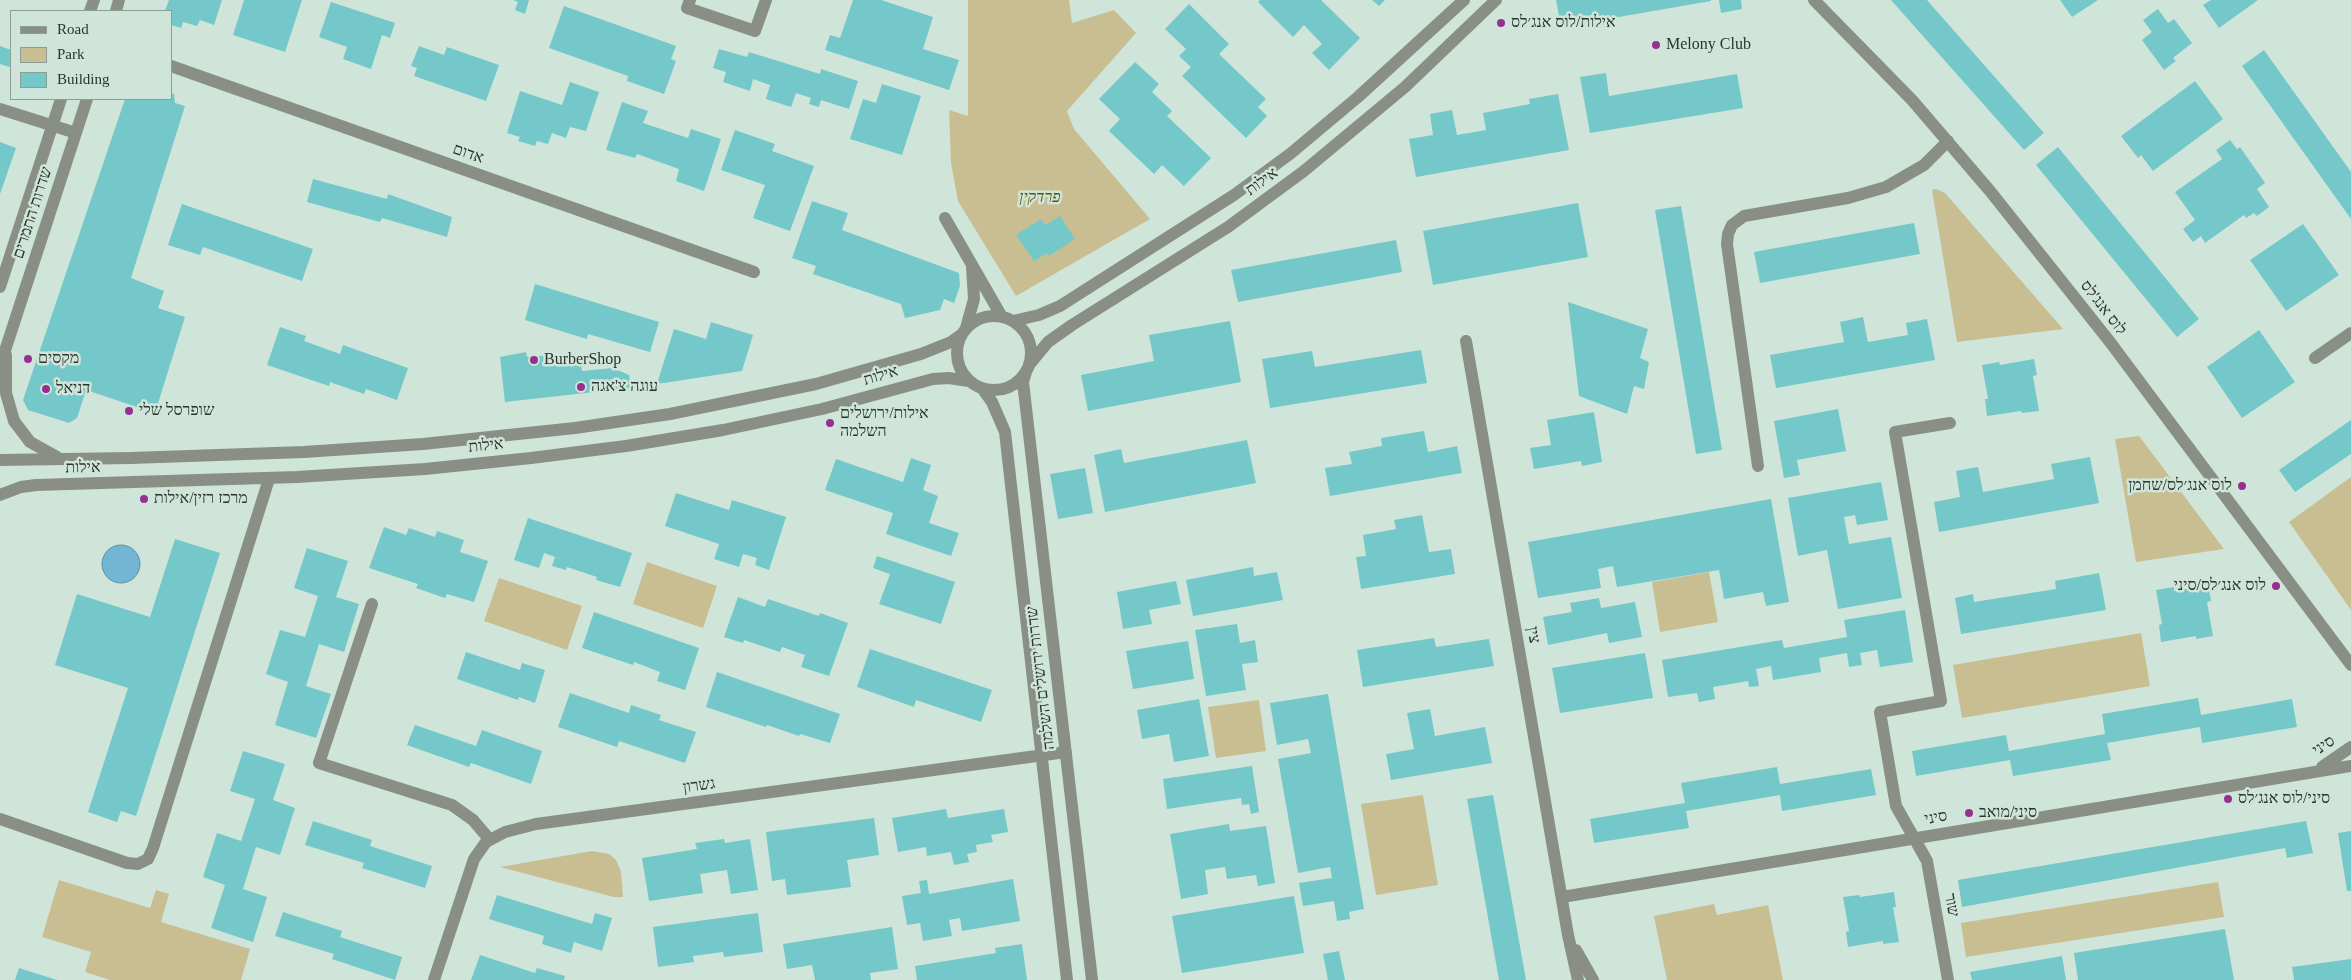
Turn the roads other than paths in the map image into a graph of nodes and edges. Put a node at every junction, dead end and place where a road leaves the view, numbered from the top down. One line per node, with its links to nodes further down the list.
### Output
1 (690, 0): 2 (street)
2 (766, 0)
3 (1464, 0): 17 (street, אילות)
4 (1496, 0): 24 (street, אילות)
5 (1814, 0): 12 (street, לוס אנג'לס)
6 (172, 66): 15 (street, אדום)
7 (61, 100): 10 (street, שדרות התמרים)
8 (87, 100): 11 (street, שדרות התמרים)
9 (0, 109): 10 (street)
10 (53, 126): 11 (street); 16 (street, שדרות התמרים)
11 (76, 133): 21 (street, שדרות התמרים)
12 (1948, 141): 30 (street); 34 (street, לוס אנג'לס)
13 (945, 218): 14 (street)
14 (971, 262): 17 (street); 18 (street)
15 (754, 272)
16 (0, 286)
17 (1008, 319): 18 (street); 24 (street)
18 (964, 331): 25 (street); 29 (street, אילות)
19 (2351, 333): 22 (street)
20 (1466, 341): 43 (street, צין)
21 (6, 348): 23 (street, שדרות התמרים); 29 (street)
22 (2315, 358)
23 (0, 366)
24 (1028, 369): 26 (street); 36 (street, שדרות ירושלים השלמה)
25 (969, 381): 26 (street); 31 (street, אילות)
26 (982, 388): 37 (street, שדרות ירושלים השלמה)
27 (1950, 423): 41 (street, שור)
28 (0, 460): 29 (street, אילות)
29 (62, 460)
30 (1758, 466)
31 (269, 479): 32 (street, אילות); 40 (street)
32 (0, 495)
33 (372, 604): 42 (street)
34 (2349, 659)
35 (2351, 747): 39 (street, סיני)
36 (1066, 752): 37 (street, גשרון); 47 (street, שדרות ירושלים השלמה)
37 (1040, 755): 42 (street, גשרון); 46 (street, שדרות ירושלים השלמה)
38 (2351, 766): 39 (street, סיני)
39 (2315, 771): 41 (street, סיני)
40 (0, 819)
41 (1913, 839): 43 (street, סיני); 50 (street, שור)
42 (490, 840): 45 (street, גשרון)
43 (1562, 898): 44 (street, צין)
44 (1568, 935): 48 (street, צין); 49 (street, צין)
45 (434, 980)
46 (1067, 980)
47 (1092, 980)
48 (1578, 980)
49 (1593, 980)
50 (1948, 980)

